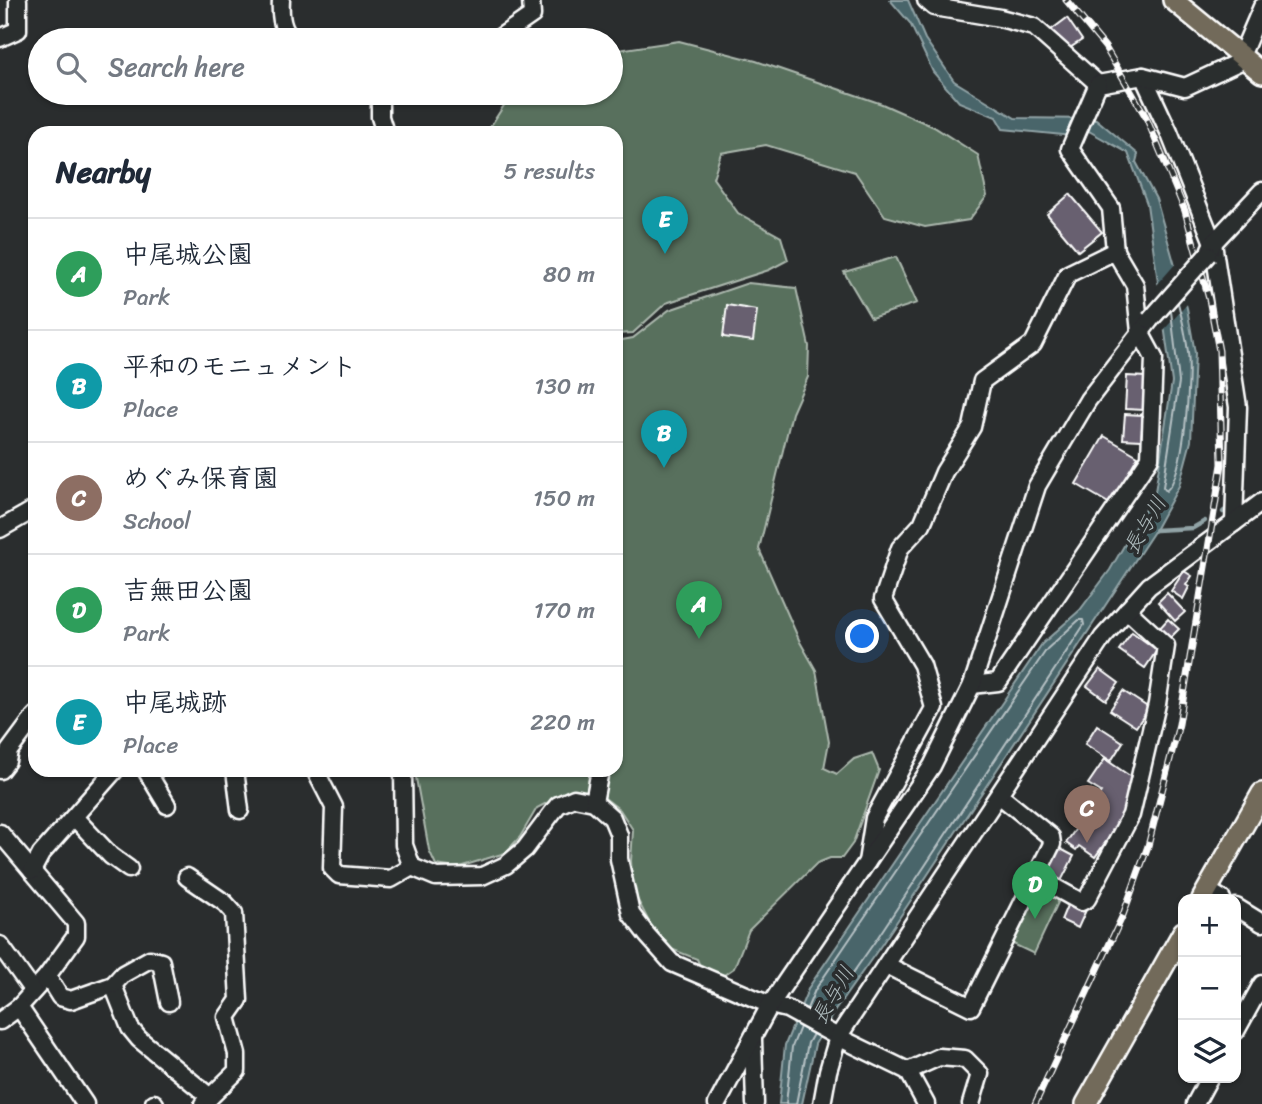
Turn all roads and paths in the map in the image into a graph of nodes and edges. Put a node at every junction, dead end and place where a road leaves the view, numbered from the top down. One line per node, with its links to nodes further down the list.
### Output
1 (18, 0): 9 (street)
2 (281, 0): 7 (street)
3 (531, 0): 8 (street)
4 (926, 0): 13 (street)
5 (1173, 0): 10 (main road)
6 (1262, 7): 10 (street)
7 (285, 28)
8 (513, 28)
9 (0, 38)
10 (1243, 57): 11 (main road); 12 (street)
11 (1262, 74)
12 (1143, 76): 13 (street); 17 (street)
13 (1098, 84): 18 (street)
14 (380, 105): 15 (street)
15 (383, 126)
16 (1262, 191): 17 (street)
17 (1211, 249): 19 (street, bridge); 22 (street)
18 (1115, 251): 19 (street); 41 (street)
19 (1145, 326): 25 (street); 25 (street)
20 (1262, 502): 22 (street)
21 (28, 513): 23 (street)
22 (1234, 523): 24 (street)
23 (0, 528)
24 (1127, 610): 35 (street); 46 (street)
25 (972, 685): 41 (street)
26 (28, 725): 27 (street)
27 (0, 770)
28 (109, 777): 39 (street)
29 (150, 777): 37 (street)
30 (236, 777): 38 (street)
31 (319, 777): 42 (street)
32 (403, 777): 42 (street)
33 (599, 777): 36 (street)
34 (1262, 793): 47 (main road)
35 (999, 794): 46 (street); 52 (street)
36 (594, 802): 42 (street); 58 (street)
37 (167, 805)
38 (240, 810)
39 (74, 817): 43 (street); 44 (street)
40 (0, 833): 44 (street)
41 (867, 862): 58 (street)
42 (412, 867)
43 (129, 869)
44 (32, 871): 53 (street)
45 (187, 877): 66 (street)
46 (1036, 877): 52 (street)
47 (1211, 894)
48 (1241, 910): 49 (street)
49 (1262, 923)
50 (1178, 941): 73 (main road)
51 (0, 945): 56 (street)
52 (886, 965): 62 (street)
53 (47, 976): 55 (street); 56 (street)
54 (1262, 984): 61 (street)
55 (113, 985): 57 (street); 66 (street)
56 (33, 991): 59 (street)
57 (169, 1002)
58 (770, 1005): 62 (street); 63 (street)
59 (19, 1007): 60 (street); 67 (street)
60 (0, 1021)
61 (1241, 1022)
62 (838, 1037): 64 (street); 70 (street)
63 (753, 1038): 68 (street); 69 (street)
64 (908, 1071): 71 (street); 72 (street)
65 (1206, 1083): 74 (street)
66 (206, 1101)
67 (85, 1104)
68 (717, 1104)
69 (755, 1104)
70 (822, 1104)
71 (926, 1104)
72 (971, 1104)
73 (1086, 1104)
74 (1195, 1104)

